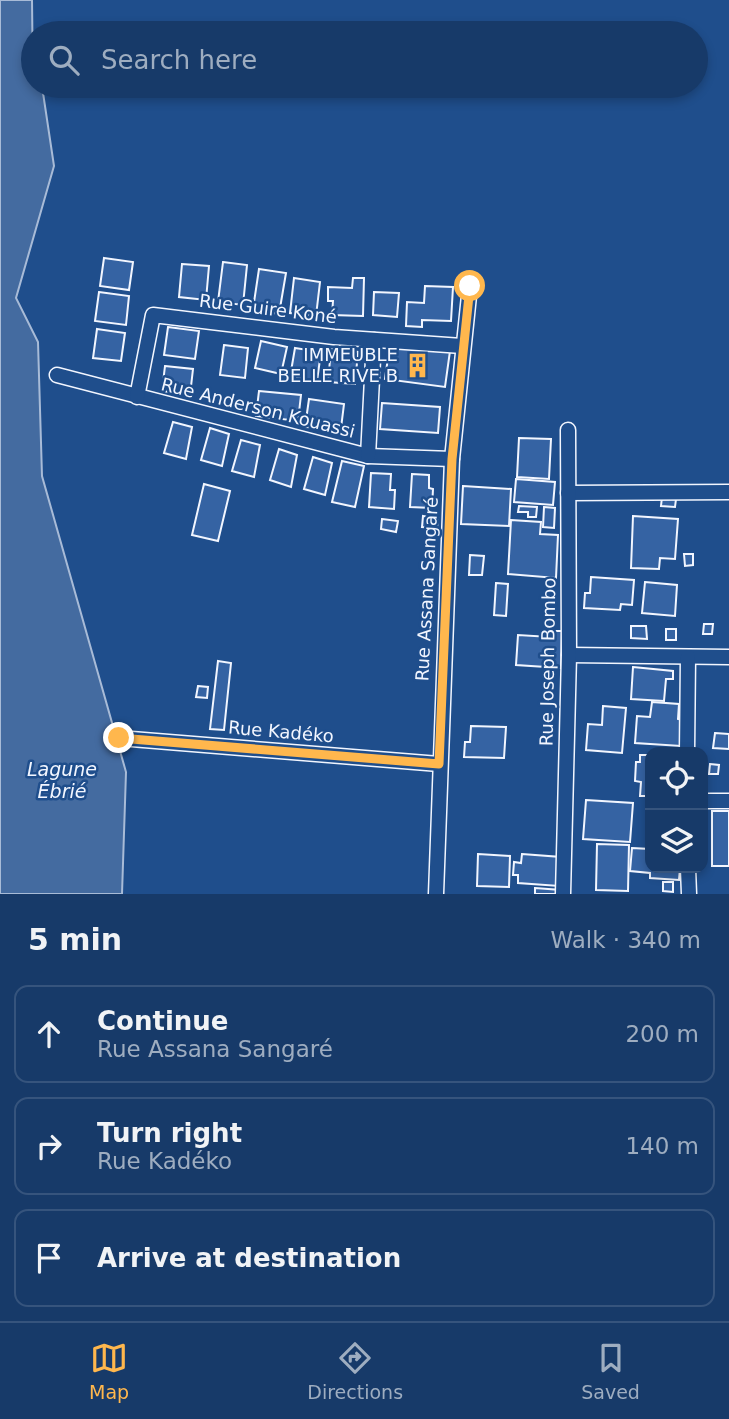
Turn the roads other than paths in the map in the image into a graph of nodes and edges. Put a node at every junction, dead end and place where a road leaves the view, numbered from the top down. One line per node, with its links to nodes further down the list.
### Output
1 (470, 286): 3 (street, Rue Assana Sangaré)
2 (374, 340): 3 (street, Rue Guire Koné); 5 (street, Rue Guire Koné); 7 (street)
3 (462, 346): 8 (street, Rue Assana Sangaré)
4 (57, 375): 5 (street, Rue Anderson Kouassi)
5 (137, 397): 7 (street, Rue Anderson Kouassi)
6 (568, 430): 10 (street, Rue Joseph Bombo)
7 (368, 456): 8 (street, Rue Anderson Kouassi)
8 (452, 459): 16 (street, Rue Assana Sangaré)
9 (729, 492): 10 (street)
10 (568, 493): 11 (street, Rue Joseph Bombo)
11 (569, 655): 12 (street); 21 (street, Rue Joseph Bombo)
12 (688, 657): 13 (street); 15 (street)
13 (729, 657)
14 (119, 738): 16 (street, Rue Kadéko)
15 (687, 747)
16 (439, 764): 20 (street, Rue Assana Sangaré)
17 (708, 801): 18 (street)
18 (729, 801)
19 (688, 873): 22 (street)
20 (436, 894)
21 (563, 894)
22 (688, 894)

